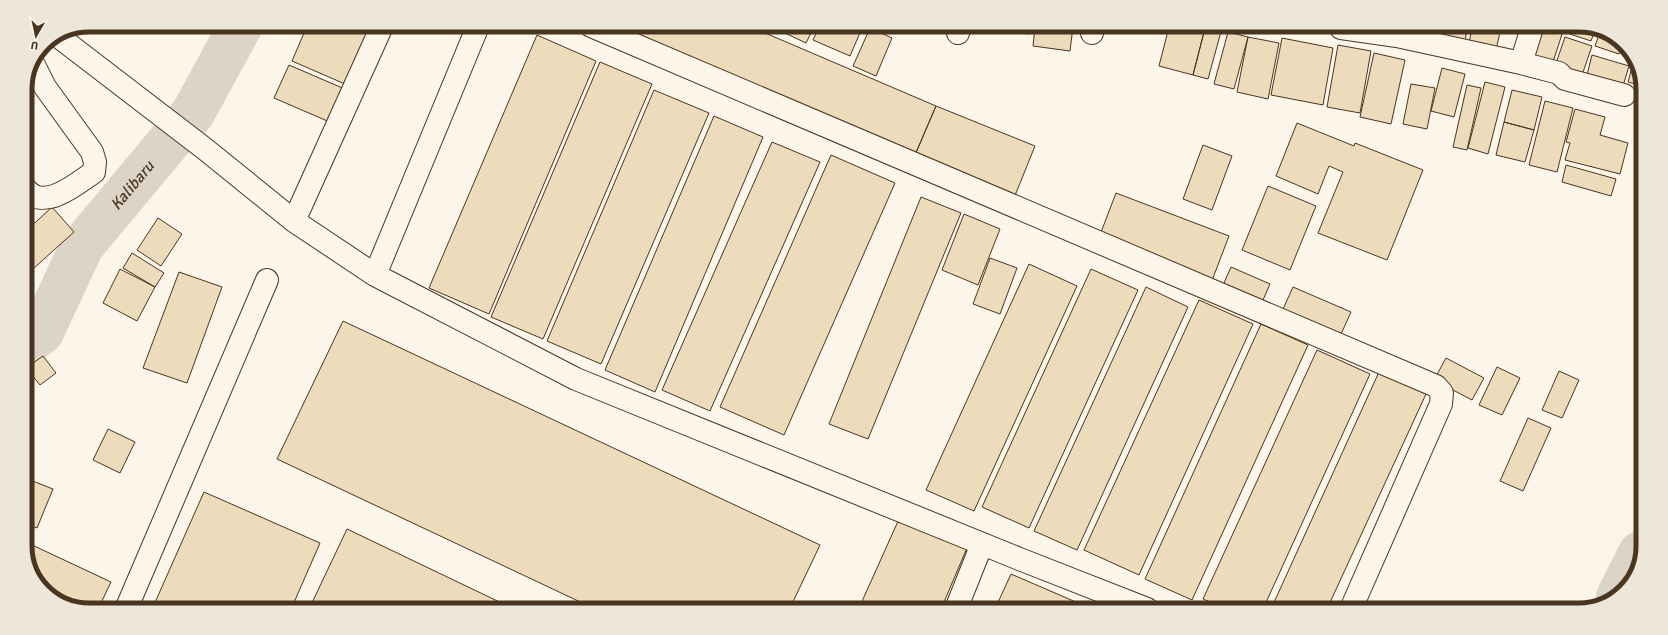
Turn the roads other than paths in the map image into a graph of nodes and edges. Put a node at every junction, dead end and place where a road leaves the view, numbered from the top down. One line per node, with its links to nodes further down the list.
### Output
1 (379, 32): 11 (street)
2 (476, 32): 12 (street)
3 (606, 32): 18 (street)
4 (1370, 32): 7 (street)
5 (1531, 32): 7 (street)
6 (62, 39): 11 (street)
7 (1521, 63): 9 (street)
8 (36, 68): 10 (street)
9 (1624, 95)
10 (32, 195)
11 (294, 221): 12 (street)
12 (375, 275): 14 (street)
13 (267, 280): 15 (street)
14 (982, 544): 16 (street); 17 (street)
15 (129, 603)
16 (958, 603)
17 (1132, 603)
18 (1354, 603)

